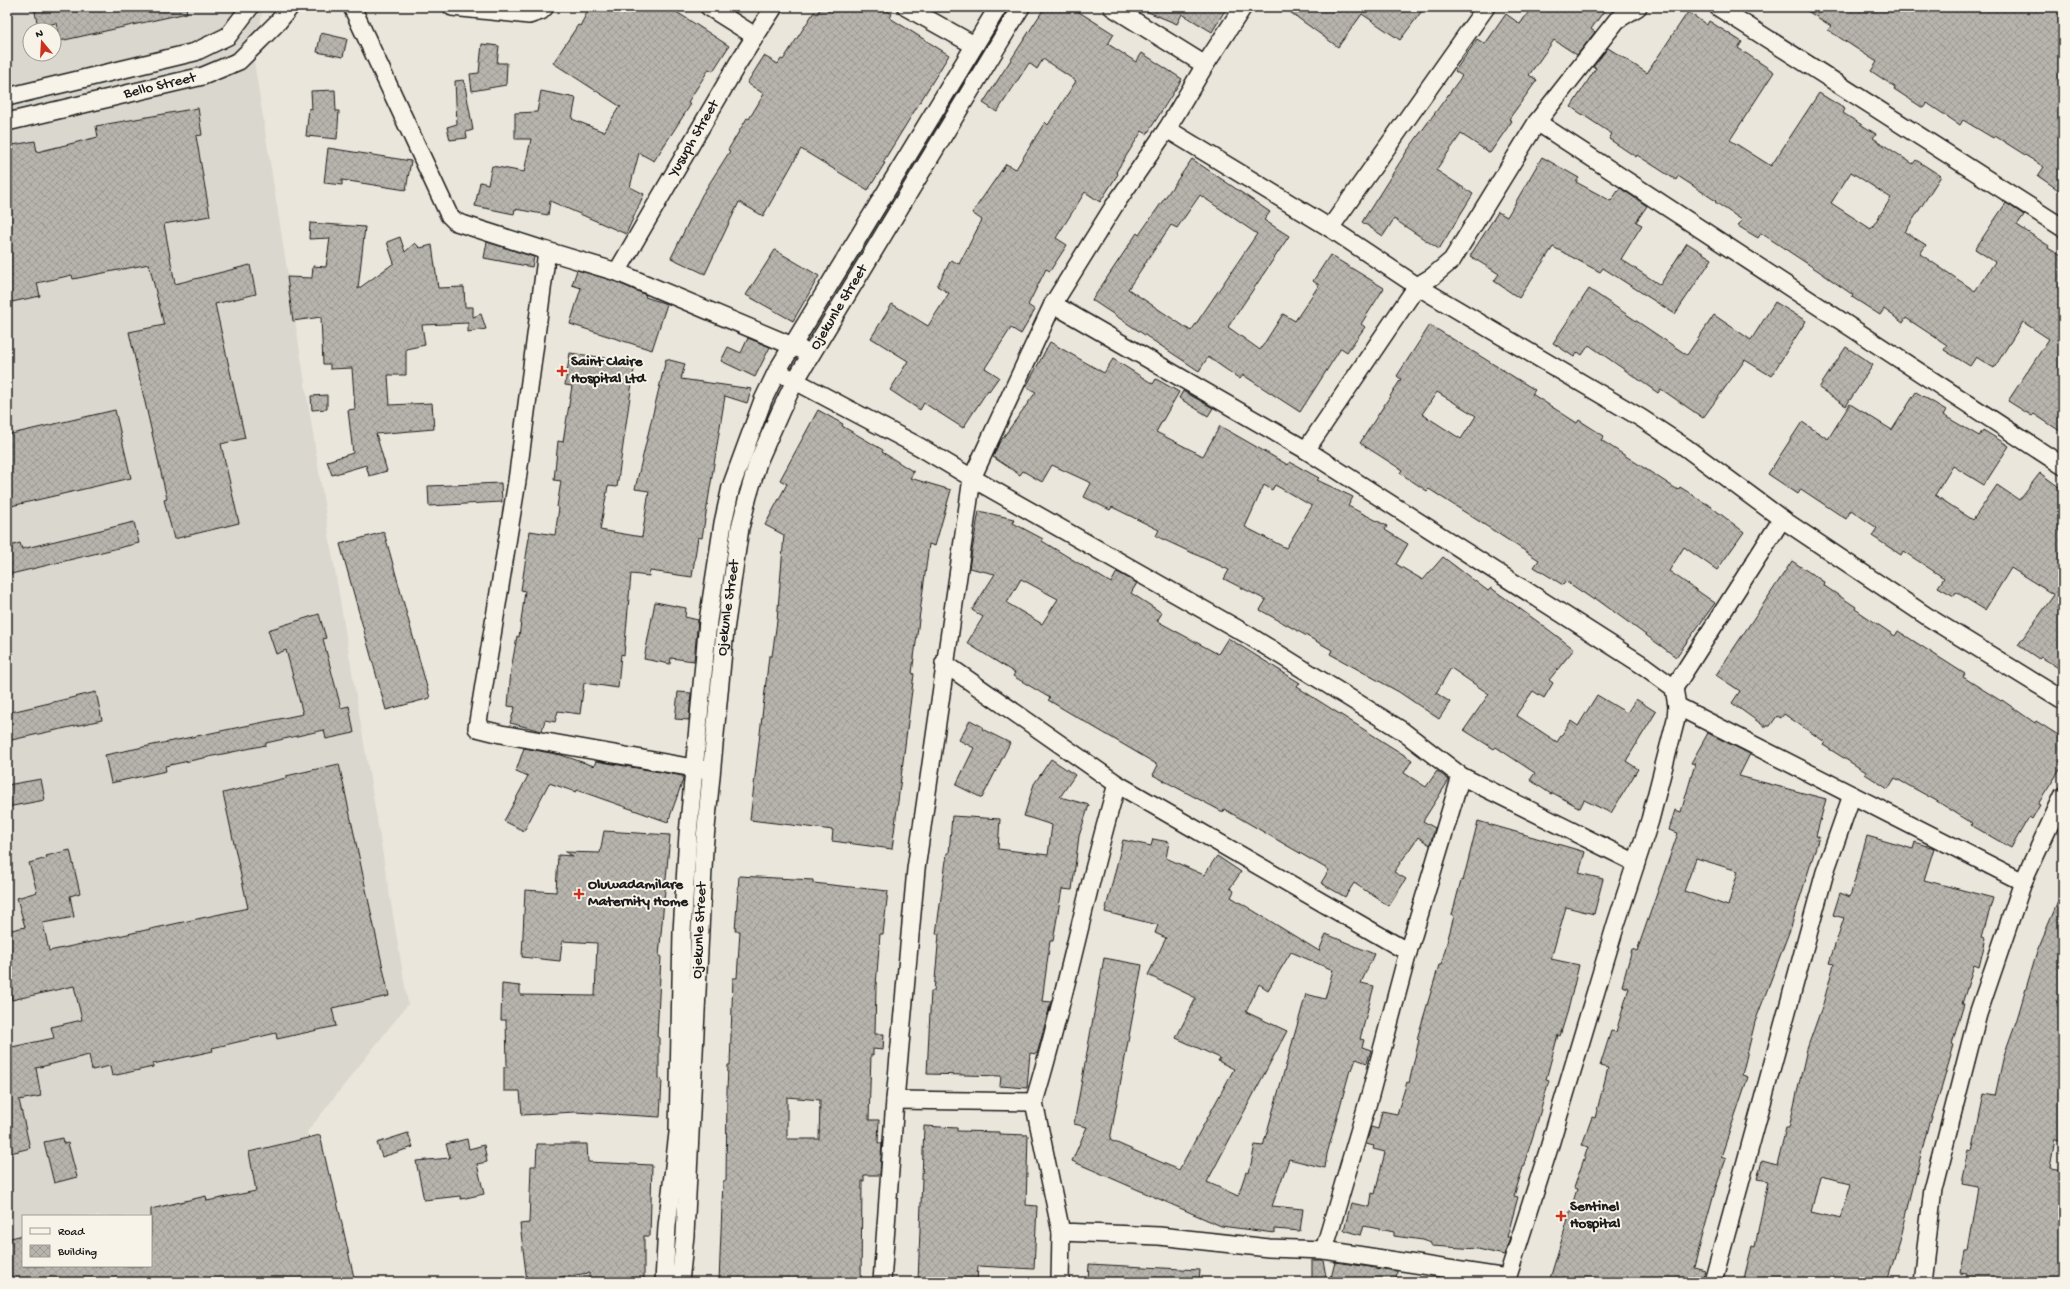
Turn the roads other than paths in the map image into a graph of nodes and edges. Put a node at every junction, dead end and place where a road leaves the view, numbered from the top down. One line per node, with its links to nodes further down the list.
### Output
1 (250, 7): 20 (street, Bello Street)
2 (290, 7): 21 (street, Bello Street)
3 (352, 7): 26 (street)
4 (452, 7): 16 (street)
5 (545, 7): 16 (street)
6 (709, 7): 17 (street)
7 (774, 7): 17 (street, Yusuph Street)
8 (906, 7): 18 (street)
9 (998, 7): 18 (street, Ojekunle Street)
10 (1021, 7): 31 (street, Ojekunle Street)
11 (1112, 7): 19 (street)
12 (1243, 7): 19 (street)
13 (1486, 7): 24 (street)
14 (1638, 7): 22 (street)
15 (1718, 7): 25 (street)
16 (494, 9)
17 (755, 36): 27 (street, Yusuph Street)
18 (974, 45): 30 (street, Ojekunle Street)
19 (1204, 65): 23 (street)
20 (7, 97)
21 (7, 122)
22 (1537, 122): 28 (street); 35 (street)
23 (1167, 130): 24 (street); 29 (street)
24 (1330, 228): 28 (street)
25 (2063, 228)
26 (547, 251): 27 (street); 42 (street)
27 (617, 272): 30 (street)
28 (1417, 286): 34 (street); 37 (street)
29 (1053, 304): 34 (street); 36 (street)
30 (793, 345): 31 (street); 32 (street, Ojekunle Street)
31 (811, 354): 33 (street, Ojekunle Street)
32 (777, 371): 33 (street); 42 (street, Ojekunle Street)
33 (795, 381): 36 (street); 43 (street, Ojekunle Street)
34 (1306, 450): 39 (street)
35 (2063, 466)
36 (972, 478): 38 (street); 44 (street)
37 (1782, 519): 39 (street); 40 (street)
38 (944, 663): 45 (street); 51 (street)
39 (1674, 688): 41 (street)
40 (2063, 700)
41 (1677, 706): 46 (street); 48 (street)
42 (694, 767): 43 (street); 56 (street, Ojekunle Street)
43 (712, 772): 57 (street, Ojekunle Street)
44 (1461, 776): 48 (street); 50 (street)
45 (1117, 784): 50 (street); 52 (street)
46 (1852, 795): 49 (street); 60 (street)
47 (2063, 796): 49 (street)
48 (1636, 863): 55 (street)
49 (2023, 882): 61 (street)
50 (1408, 952): 54 (street)
51 (895, 1100): 52 (street); 58 (street)
52 (1034, 1102): 53 (street)
53 (1061, 1232): 54 (street); 59 (street)
54 (1324, 1250): 55 (street)
55 (1507, 1280)
56 (664, 1282)
57 (680, 1282)
58 (882, 1282)
59 (1060, 1282)
60 (1713, 1282)
61 (1922, 1282)

